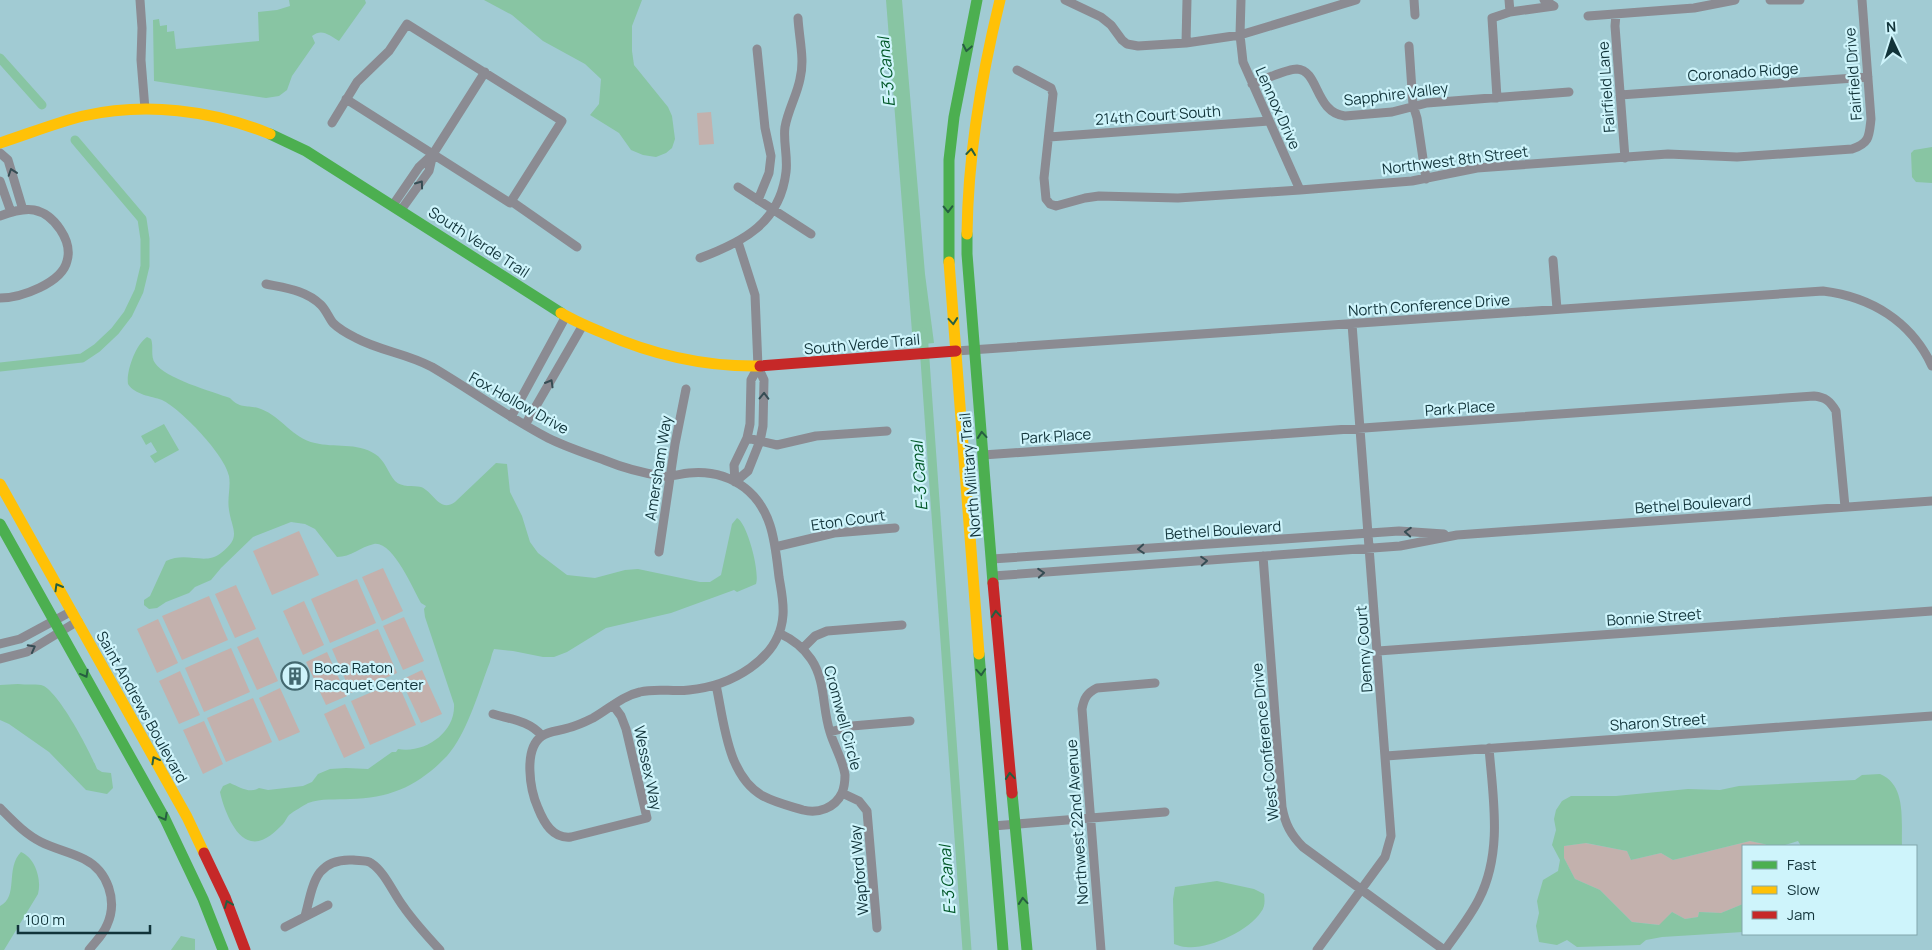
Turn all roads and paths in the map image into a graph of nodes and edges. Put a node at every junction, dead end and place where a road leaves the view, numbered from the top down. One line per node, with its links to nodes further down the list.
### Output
1 (140, 0): 33 (street)
2 (977, 0): 65 (street, North Military Trail, one-way to 65)
3 (1000, 0): 64 (street, North Military Trail, one-way to 3)
4 (1065, 0): 21 (street)
5 (1187, 0): 21 (street)
6 (1241, 0): 20 (street, Lennox Drive)
7 (1356, 0): 20 (street)
8 (1414, 0): 17 (street)
9 (1510, 0): 15 (street)
10 (1544, 0): 15 (street)
11 (1735, 0): 16 (street)
12 (1770, 0): 13 (street)
13 (1800, 0)
14 (1862, 0): 26 (street, Fairfield Drive)
15 (1510, 12): 30 (street)
16 (1616, 14): 18 (street); 29 (street, Fairfield Lane)
17 (1414, 16)
18 (1588, 16)
19 (798, 18): 49 (street)
20 (1240, 35): 21 (street); 27 (street, Lennox Drive)
21 (1186, 43)
22 (1409, 46): 32 (street)
23 (757, 49): 46 (street)
24 (1017, 70): 36 (street)
25 (485, 72): 31 (street); 40 (street); 47 (street)
26 (1868, 77): 29 (street, Coronado Ridge); 38 (street, Fairfield Drive)
27 (1252, 84): 32 (street, Sapphire Valley); 34 (street, Lennox Drive)
28 (1569, 92): 30 (street, Sapphire Valley)
29 (1620, 95): 41 (street, Fairfield Lane)
30 (1497, 98): 32 (street, Sapphire Valley)
31 (346, 99): 35 (street); 40 (street)
32 (1413, 105): 42 (street)
33 (145, 109): 37 (street, South Verde Trail); 48 (street, South Verde Trail)
34 (1269, 121): 36 (street, 214th Court South); 45 (street, Lennox Drive)
35 (332, 123)
36 (1048, 137): 45 (street, Northwest 8th Street)
37 (0, 143)
38 (1863, 144): 41 (street, Northwest 8th Street)
39 (0, 153): 50 (street, one-way to 39)
40 (433, 154): 47 (street); 48 (street)
41 (1625, 158): 42 (street, Northwest 8th Street)
42 (1426, 179): 45 (street, Northwest 8th Street)
43 (0, 182): 51 (street)
44 (738, 187): 46 (street)
45 (1300, 190)
46 (758, 200): 49 (street)
47 (512, 201): 55 (street)
48 (397, 208): 61 (street, South Verde Trail)
49 (773, 209): 53 (street); 54 (street)
50 (23, 210): 51 (street); 59 (street)
51 (11, 212): 52 (street)
52 (0, 216)
53 (811, 234)
54 (738, 242): 56 (street); 67 (street)
55 (577, 247)
56 (700, 258)
57 (1554, 260): 60 (street)
58 (266, 284): 69 (street, Fox Hollow Drive)
59 (0, 298)
60 (1557, 310): 62 (street, North Conference Drive); 66 (street, North Conference Drive)
61 (566, 316): 63 (street, South Verde Trail); 69 (street)
62 (1352, 324): 64 (street, North Conference Drive); 71 (street, Denny Court)
63 (583, 325): 67 (street, South Verde Trail); 70 (street, one-way to 63)
64 (974, 350): 65 (street, North Conference Drive); 75 (street, North Military Trail, one-way to 64)
65 (956, 351): 67 (street, South Verde Trail); 88 (street, North Military Trail)
66 (1932, 366)
67 (758, 367): 73 (street); 74 (street, one-way to 67)
68 (686, 389): 76 (street, Amersham Way)
69 (511, 416): 70 (street, Fox Hollow Drive)
70 (525, 425): 76 (street, Fox Hollow Drive)
71 (1360, 429): 75 (street, Park Place); 80 (street, Park Place); 83 (street, Denny Court)
72 (887, 431): 74 (street)
73 (747, 438): 74 (street); 77 (street)
74 (760, 442): 77 (street)
75 (983, 455): 90 (street, North Military Trail)
76 (671, 476): 77 (street, Fox Hollow Drive); 87 (street, Amersham Way)
77 (735, 482): 85 (street, Fox Hollow Drive)
78 (0, 484): 93 (street, Saint Andrews Boulevard, one-way to 78)
79 (1932, 501): 80 (street, Bethel Boulevard)
80 (1845, 507): 84 (street, Bethel Boulevard)
81 (0, 524): 94 (street)
82 (895, 528): 85 (street, Eton Court)
83 (1368, 534): 84 (street, Bethel Boulevard, one-way to 83); 86 (street, Denny Court); 90 (street, Bethel Boulevard, one-way to 90)
84 (1457, 535): 86 (street, Bethel Boulevard)
85 (775, 547): 97 (street, Fox Hollow Drive)
86 (1370, 549): 89 (street, Bethel Boulevard); 100 (street, Denny Court)
87 (659, 552)
88 (972, 554): 91 (street); 117 (street, North Military Trail, one-way to 117)
89 (1263, 556): 91 (street, Bethel Boulevard, one-way to 89); 118 (street, West Conference Drive)
90 (992, 559): 91 (street, North Military Trail)
91 (993, 576): 116 (street, North Military Trail, one-way to 91)
92 (1932, 610): 100 (street, Bonnie Street)
93 (75, 616): 94 (street); 96 (street); 125 (street, Saint Andrews Boulevard, one-way to 93)
94 (55, 621): 96 (street); 98 (street)
95 (902, 624): 99 (street)
96 (61, 632): 101 (street, one-way to 96); 124 (street, one-way to 124)
97 (780, 633): 99 (street, Cromwell Circle); 103 (street, Fox Hollow Drive)
98 (0, 644)
99 (803, 648): 108 (street, Cromwell Circle)
100 (1378, 651): 111 (street, Denny Court)
101 (0, 658)
102 (1155, 683): 115 (street, Northwest 22nd Avenue)
103 (716, 685): 104 (street, Fox Hollow Drive); 112 (street, Cromwell Circle)
104 (613, 705): 109 (street, Fox Hollow Drive); 109 (street, Wessex Way)
105 (493, 714): 109 (street)
106 (1932, 716): 110 (street, Sharon Street)
107 (910, 721): 108 (street)
108 (830, 732): 112 (street, Cromwell Circle)
109 (542, 736)
110 (1489, 748): 111 (street, Sharon Street); 131 (street)
111 (1386, 756): 118 (street, Denny Court)
112 (842, 793): 122 (street, Wapford Way)
113 (0, 808): 123 (street)
114 (1165, 812): 115 (street)
115 (1090, 818): 116 (street); 129 (street, Northwest 22nd Avenue)
116 (1015, 825): 117 (street); 128 (street, North Military Trail, one-way to 116)
117 (993, 826): 127 (street, North Military Trail)
118 (1362, 890): 130 (street, Denny Court); 131 (street, West Conference Drive)
119 (328, 905): 120 (street)
120 (305, 916): 121 (street); 126 (street)
121 (285, 927)
122 (877, 928)
123 (89, 950)
124 (223, 950)
125 (245, 950)
126 (440, 950)
127 (1003, 950)
128 (1027, 950)
129 (1101, 950)
130 (1317, 950)
131 (1445, 950)

